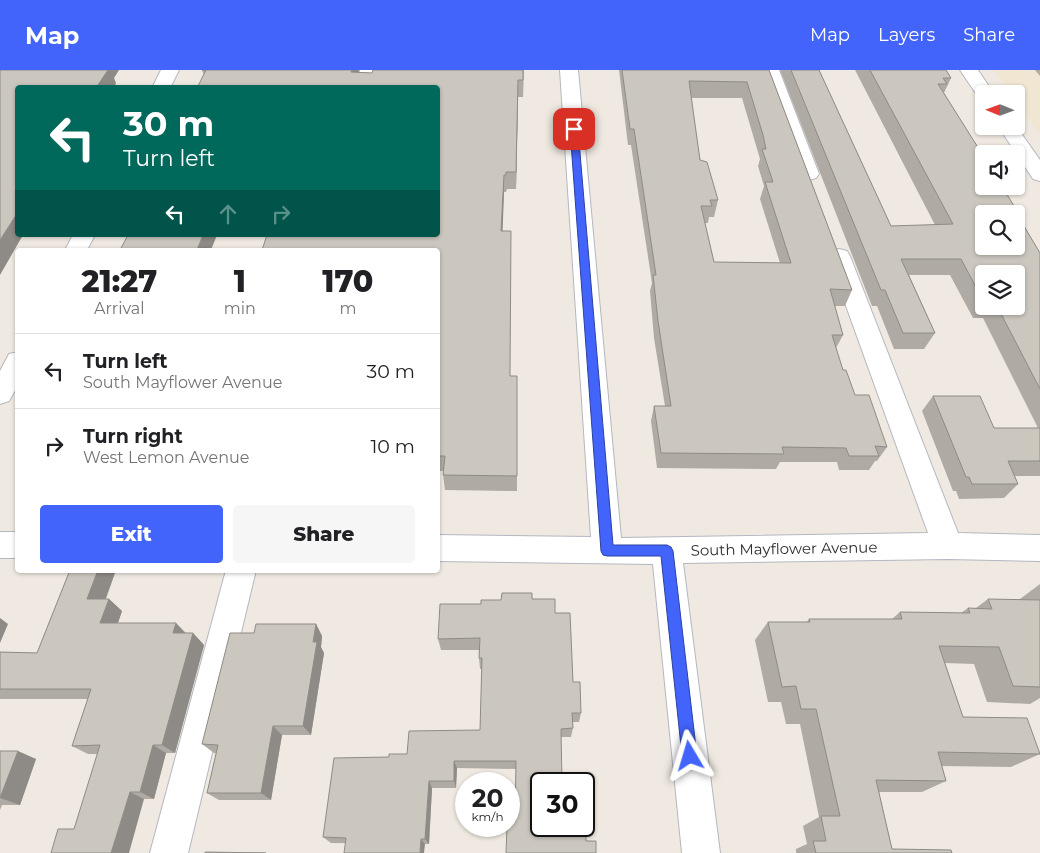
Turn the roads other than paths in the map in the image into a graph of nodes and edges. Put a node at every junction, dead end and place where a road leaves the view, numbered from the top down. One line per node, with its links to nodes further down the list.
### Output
1 (170, 70): 6 (street)
2 (370, 70): 7 (street)
3 (569, 70): 20 (street)
4 (770, 70): 11 (street)
5 (969, 70): 8 (street)
6 (162, 85)
7 (366, 85)
8 (979, 85)
9 (1013, 135): 10 (street)
10 (1040, 175)
11 (815, 191)
12 (832, 238): 17 (street)
13 (15, 366): 14 (street)
14 (0, 394)
15 (0, 545): 16 (street)
16 (15, 545)
17 (948, 546): 19 (street, South Mayflower Avenue); 21 (street, South Mayflower Avenue)
18 (440, 548): 20 (street, South Mayflower Avenue)
19 (1040, 548)
20 (607, 551): 21 (street, South Mayflower Avenue)
21 (667, 551): 24 (street)
22 (240, 573): 23 (street)
23 (169, 853)
24 (700, 853)

